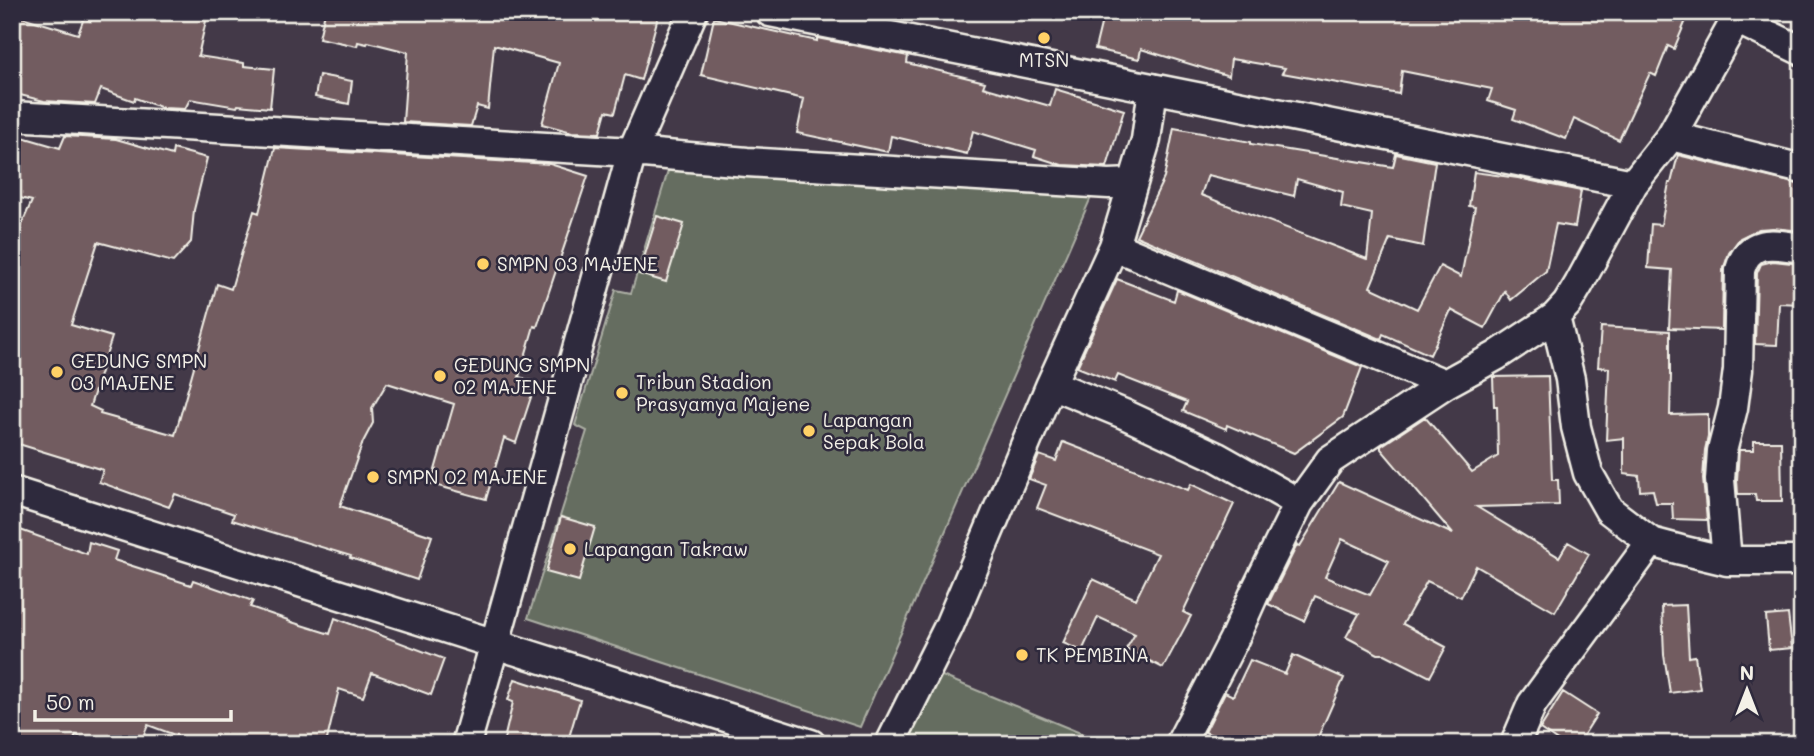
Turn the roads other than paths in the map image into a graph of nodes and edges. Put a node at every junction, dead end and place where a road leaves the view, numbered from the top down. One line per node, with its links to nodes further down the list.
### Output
1 (693, 12): 8 (street)
2 (769, 12): 5 (street)
3 (1738, 15): 4 (street); 7 (street)
4 (1802, 51)
5 (1153, 88): 10 (street); 11 (street)
6 (12, 116): 8 (street)
7 (1671, 136): 9 (street); 11 (street)
8 (632, 152): 10 (street); 22 (street)
9 (1802, 169)
10 (1133, 183): 12 (street)
11 (1633, 184): 14 (street)
12 (1114, 246): 15 (street); 16 (street)
13 (1802, 248): 20 (street)
14 (1555, 317): 16 (street); 19 (street)
15 (1051, 384): 18 (street); 25 (street)
16 (1445, 384): 18 (street)
17 (12, 491): 22 (street)
18 (1299, 503): 26 (street)
19 (1651, 542): 20 (street); 27 (street)
20 (1727, 561): 21 (street)
21 (1802, 561)
22 (495, 643): 23 (street); 24 (street)
23 (466, 744)
24 (811, 744)
25 (890, 744)
26 (1180, 744)
27 (1515, 744)

